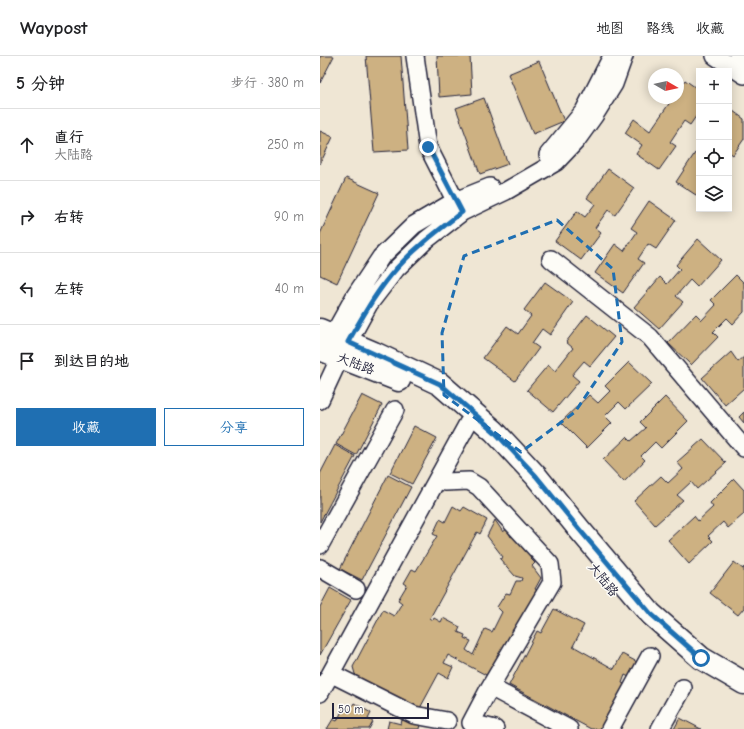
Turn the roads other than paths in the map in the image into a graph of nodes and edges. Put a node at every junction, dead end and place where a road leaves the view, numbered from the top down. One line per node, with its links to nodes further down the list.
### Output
1 (415, 56): 8 (street)
2 (612, 56): 8 (street)
3 (624, 56): 8 (street)
4 (715, 56): 7 (street)
5 (738, 56): 6 (street)
6 (744, 61)
7 (744, 75)
8 (458, 207): 10 (street)
9 (551, 259): 14 (street)
10 (329, 346): 11 (street); 13 (main road, 大陆路); 21 (main road, 大陆路)
11 (320, 400)
12 (395, 410): 16 (street)
13 (468, 423): 24 (street); 25 (main road, 大陆路)
14 (744, 448)
15 (445, 482): 22 (street)
16 (320, 545)
17 (320, 568): 18 (street)
18 (356, 589)
19 (650, 656): 30 (street)
20 (338, 677): 27 (street)
21 (744, 684)
22 (490, 687): 26 (street); 29 (street)
23 (683, 688): 31 (street)
24 (320, 693)
25 (744, 695)
26 (471, 723): 27 (street); 28 (street)
27 (446, 725)
28 (495, 729)
29 (569, 729)
30 (610, 729)
31 (660, 729)

